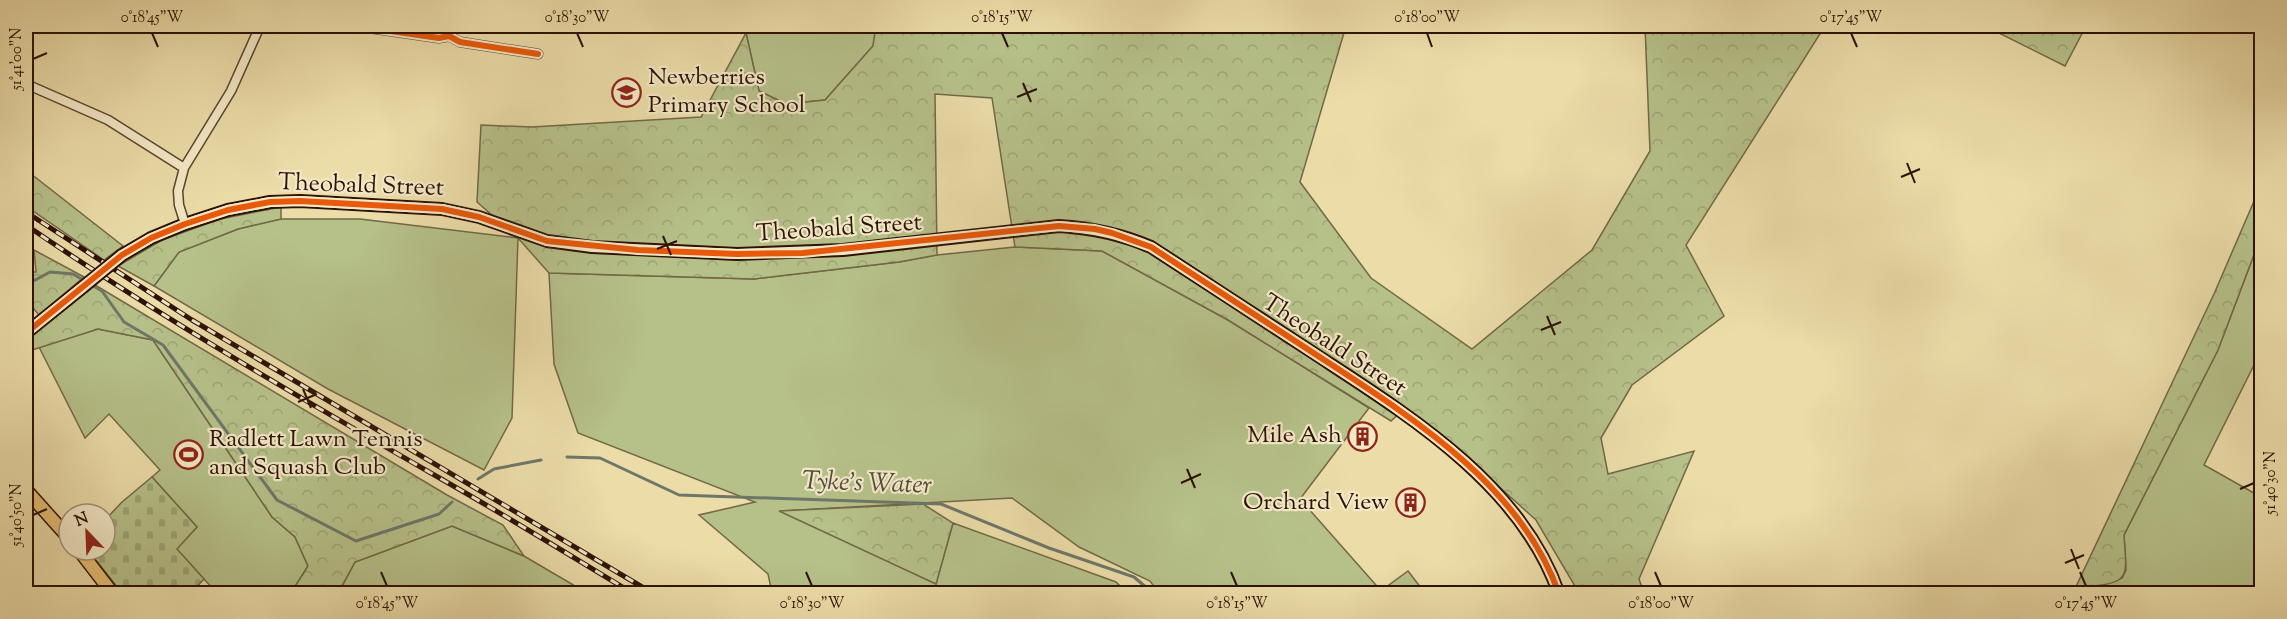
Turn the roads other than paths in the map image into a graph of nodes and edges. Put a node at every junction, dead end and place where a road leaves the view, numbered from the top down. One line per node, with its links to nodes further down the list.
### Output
1 (260, 26): 7 (street)
2 (356, 26): 4 (street)
3 (457, 26): 4 (street)
4 (449, 36): 5 (street)
5 (538, 54)
6 (26, 84): 7 (street)
7 (184, 168): 8 (street)
8 (185, 224): 9 (street, Theobald Street, bridge); 14 (street, Theobald Street)
9 (26, 333)
10 (26, 490): 11 (main road)
11 (57, 525)
12 (88, 562): 13 (main road)
13 (113, 594)
14 (1559, 594)

